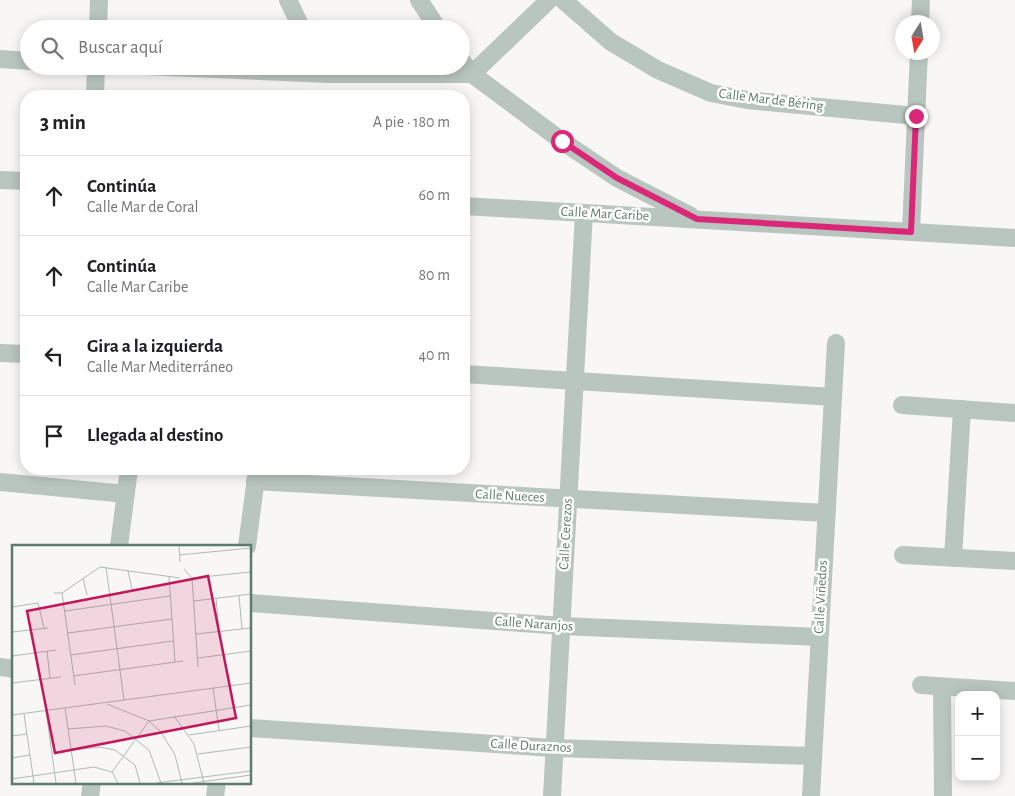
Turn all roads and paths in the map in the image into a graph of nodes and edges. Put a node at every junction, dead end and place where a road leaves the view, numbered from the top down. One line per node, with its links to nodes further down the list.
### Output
1 (99, 0): 8 (street)
2 (288, 0): 9 (street)
3 (419, 0): 10 (street)
4 (549, 0): 14 (street)
5 (563, 0): 18 (street, Calle Mar de Béring)
6 (922, 0): 7 (street)
7 (921, 15)
8 (98, 20)
9 (298, 20)
10 (432, 20)
11 (0, 59): 12 (street)
12 (20, 60)
13 (919, 60): 18 (street)
14 (470, 64)
15 (470, 70): 23 (street)
16 (96, 75): 17 (street)
17 (95, 90)
18 (916, 116): 24 (street)
19 (0, 180): 20 (street)
20 (20, 181)
21 (470, 206): 22 (street, Calle Mar Caribe)
22 (584, 213): 23 (street, Calle Mar Caribe); 30 (street, Calle Cerezos)
23 (697, 219): 24 (street, Calle Mar Caribe)
24 (911, 232): 25 (street, Calle Mar Caribe)
25 (1015, 238)
26 (836, 344): 31 (street, Calle Viñedos)
27 (0, 353): 28 (street)
28 (20, 354)
29 (470, 374): 30 (street)
30 (575, 380): 31 (street); 40 (street, Calle Cerezos)
31 (833, 398): 41 (street, Calle Viñedos)
32 (902, 405): 33 (street)
33 (962, 409): 34 (street); 45 (street)
34 (1015, 413)
35 (128, 475): 39 (street)
36 (256, 475): 40 (street, Calle Nueces); 43 (street)
37 (0, 482): 38 (street); 39 (street)
38 (0, 486)
39 (126, 494): 42 (street)
40 (567, 500): 41 (street, Calle Nueces); 48 (street, Calle Cerezos)
41 (826, 513): 49 (street, Calle Viñedos)
42 (120, 545)
43 (246, 545)
44 (903, 555): 45 (street)
45 (953, 558): 46 (street)
46 (1015, 561)
47 (251, 603): 48 (street, Calle Naranjos)
48 (562, 626): 49 (street, Calle Naranjos); 54 (street, Calle Cerezos)
49 (819, 637): 55 (street, Calle Viñedos)
50 (921, 685): 51 (street)
51 (942, 686): 52 (street); 58 (street)
52 (1015, 691)
53 (251, 728): 54 (street, Calle Duraznos)
54 (554, 748): 55 (street, Calle Duraznos); 56 (street, Calle Cerezos)
55 (812, 756): 57 (street, Calle Viñedos)
56 (552, 796)
57 (811, 796)
58 (943, 796)

